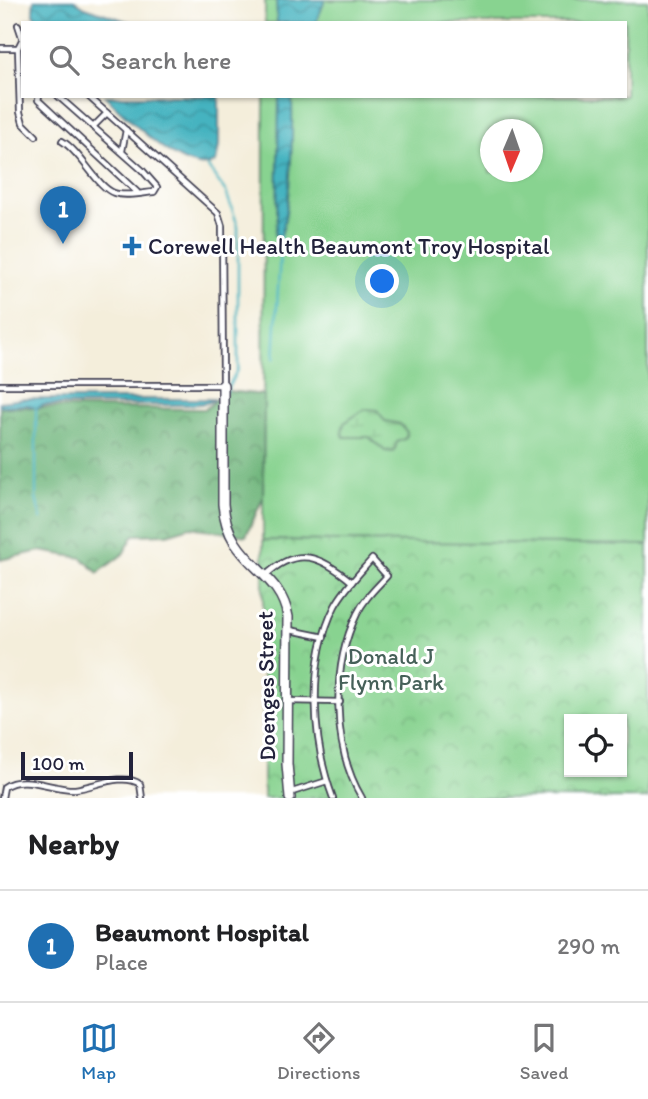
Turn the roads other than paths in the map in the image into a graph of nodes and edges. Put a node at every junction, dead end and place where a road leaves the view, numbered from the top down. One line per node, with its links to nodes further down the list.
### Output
1 (18, 25): 2 (lane)
2 (21, 35)
3 (21, 40): 5 (lane)
4 (0, 48): 5 (lane)
5 (18, 48): 12 (lane)
6 (38, 98): 15 (lane)
7 (60, 98): 10 (lane)
8 (90, 98): 9 (lane)
9 (107, 113): 10 (lane); 11 (lane)
10 (93, 127): 14 (lane)
11 (126, 130): 14 (lane); 17 (lane)
12 (36, 136)
13 (62, 141): 15 (lane)
14 (122, 152): 15 (lane)
15 (138, 193)
16 (0, 384): 17 (lane)
17 (223, 385): 18 (street, Doenges Street)
18 (264, 576): 19 (lane); 20 (street, Doenges Street)
19 (352, 582): 21 (lane); 24 (lane)
20 (289, 630): 21 (lane); 22 (street, Doenges Street)
21 (324, 637): 23 (lane)
22 (288, 701): 23 (lane); 27 (street, Doenges Street)
23 (317, 701): 24 (lane); 25 (lane)
24 (340, 702): 31 (lane)
25 (327, 781): 27 (lane); 30 (lane)
26 (1, 791): 28 (lane); 29 (lane)
27 (289, 796)
28 (2, 798)
29 (142, 798)
30 (333, 798)
31 (362, 798)

